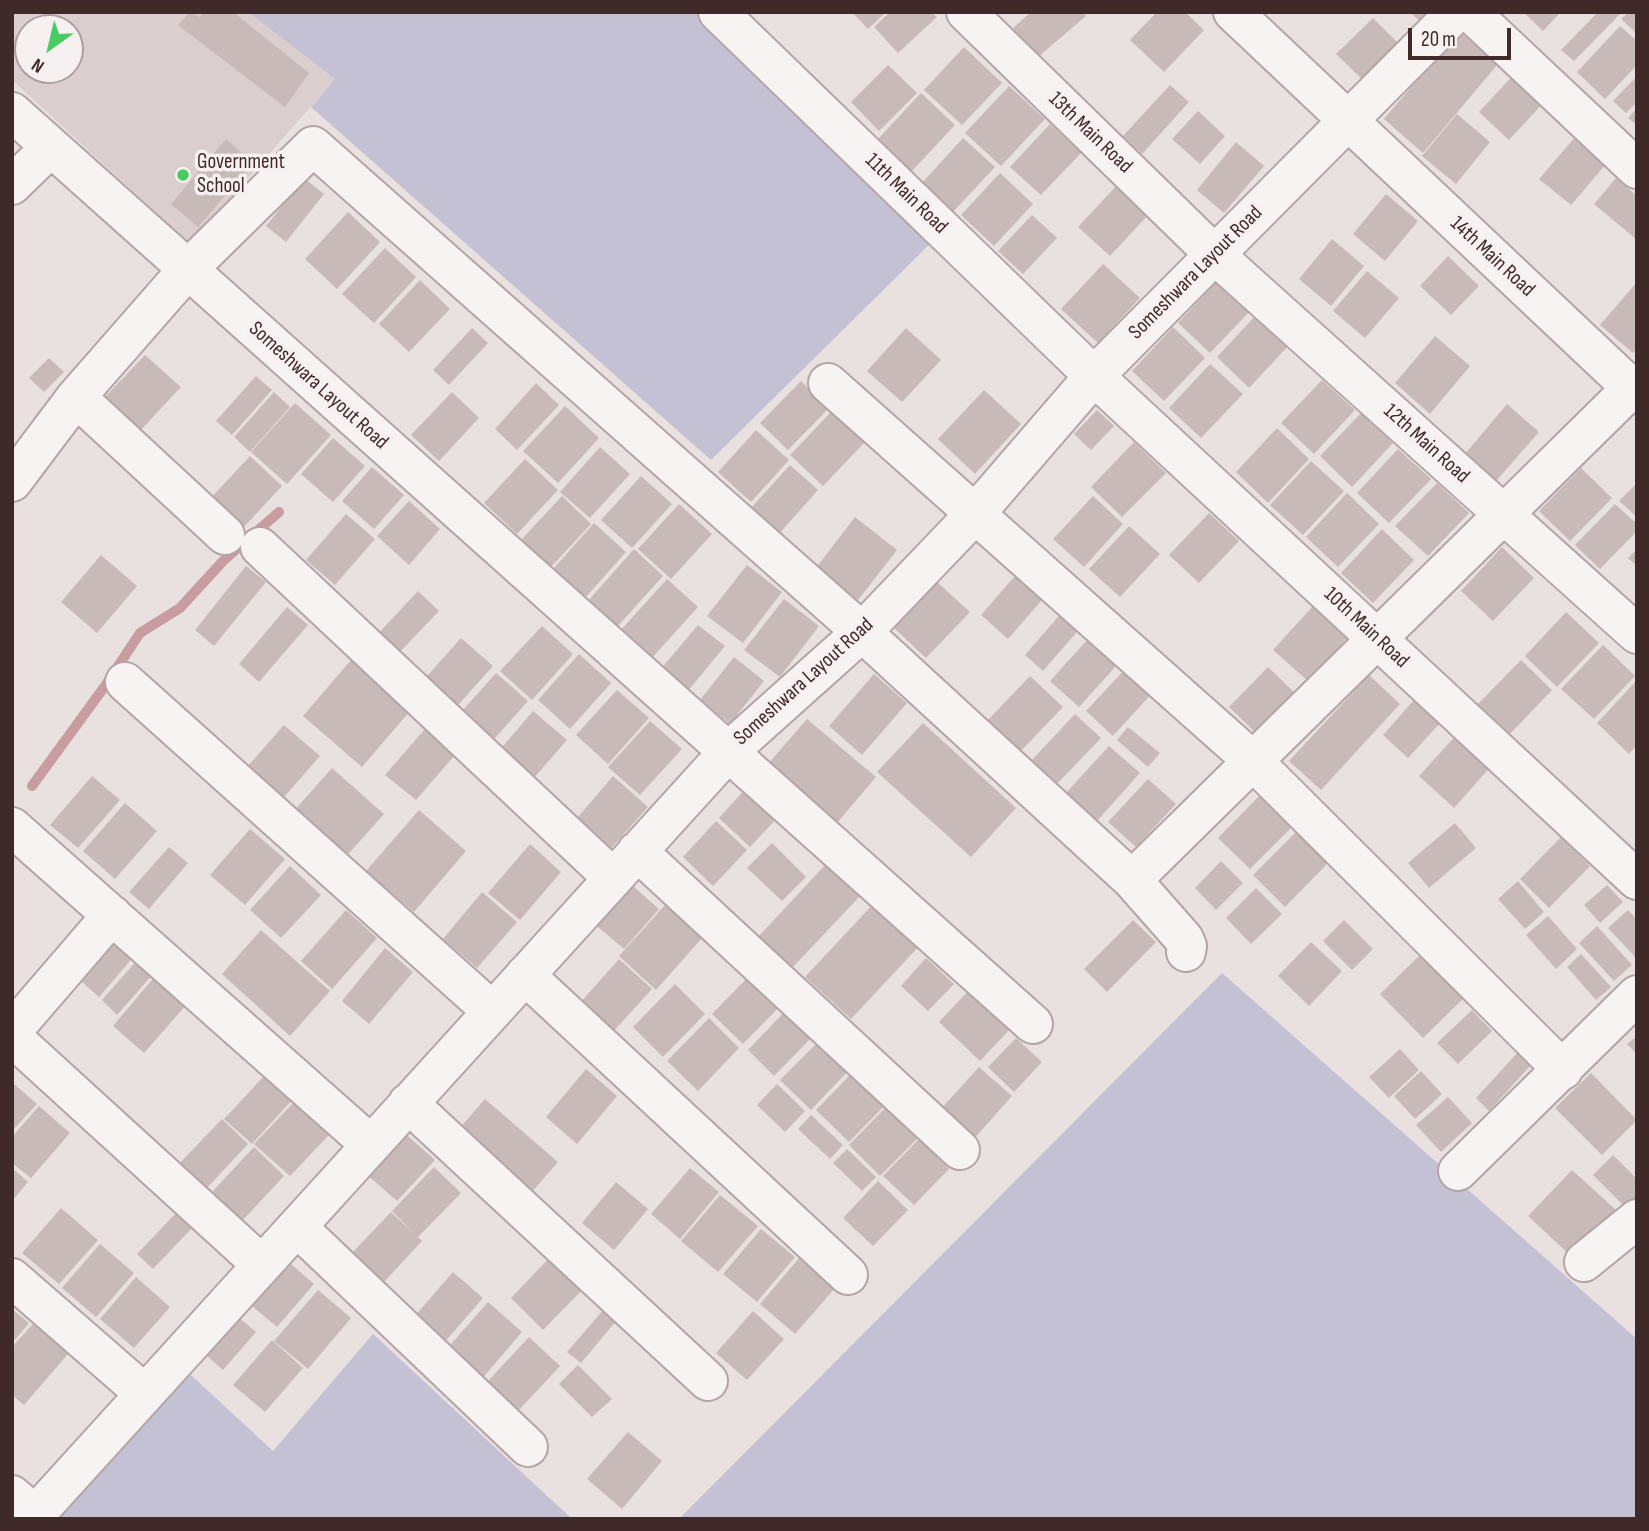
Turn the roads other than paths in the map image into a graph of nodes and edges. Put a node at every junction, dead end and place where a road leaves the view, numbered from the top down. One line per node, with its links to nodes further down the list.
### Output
1 (718, 12): 13 (street, 11th Main Road)
2 (967, 12): 11 (street, 13th Main Road)
3 (1233, 12): 7 (street, 14th Main Road)
4 (1456, 12): 7 (street, Someshwara Layout Road)
5 (1470, 12): 9 (street)
6 (12, 112): 8 (street, Someshwara Layout Road)
7 (1348, 122): 11 (street, Someshwara Layout Road); 15 (street, 14th Main Road)
8 (51, 147): 10 (street); 12 (street, Someshwara Layout Road)
9 (1637, 169)
10 (12, 185)
11 (1214, 254): 13 (street, Someshwara Layout Road); 18 (street, 12th Main Road)
12 (188, 270): 16 (street); 20 (street); 24 (street, Someshwara Layout Road)
13 (1094, 376): 19 (street, Someshwara Layout Road); 22 (street, 10th Main Road)
14 (828, 383): 19 (street)
15 (1635, 388): 18 (street)
16 (76, 397): 17 (street); 27 (street)
17 (12, 481)
18 (1504, 513): 21 (street, 12th Main Road); 22 (street)
19 (975, 514): 20 (street, Someshwara Layout Road); 25 (street)
20 (862, 632): 24 (street, Someshwara Layout Road); 28 (street)
21 (1637, 634)
22 (1377, 639): 25 (street); 29 (street, 10th Main Road)
23 (125, 682): 34 (street)
24 (729, 751): 27 (street); 35 (street)
25 (1253, 761): 28 (street); 38 (street)
26 (12, 827): 30 (street)
27 (625, 865): 32 (street); 41 (street)
28 (1132, 880): 31 (street)
29 (1637, 880)
30 (112, 915): 36 (street); 40 (street)
31 (1186, 952)
32 (525, 975): 34 (street); 47 (street)
33 (1637, 995): 38 (street)
34 (492, 1012): 39 (street)
35 (1033, 1024)
36 (12, 1031)
37 (12, 1037): 46 (street)
38 (1563, 1070): 42 (street)
39 (408, 1103): 40 (street); 49 (street)
40 (371, 1145): 44 (street)
41 (960, 1150)
42 (1458, 1171)
43 (1637, 1219): 45 (street)
44 (297, 1227): 46 (street); 51 (street)
45 (1584, 1262)
46 (262, 1265): 50 (street)
47 (848, 1275)
48 (12, 1278): 50 (street)
49 (708, 1381)
50 (145, 1394): 52 (street)
51 (527, 1447)
52 (12, 1495)

